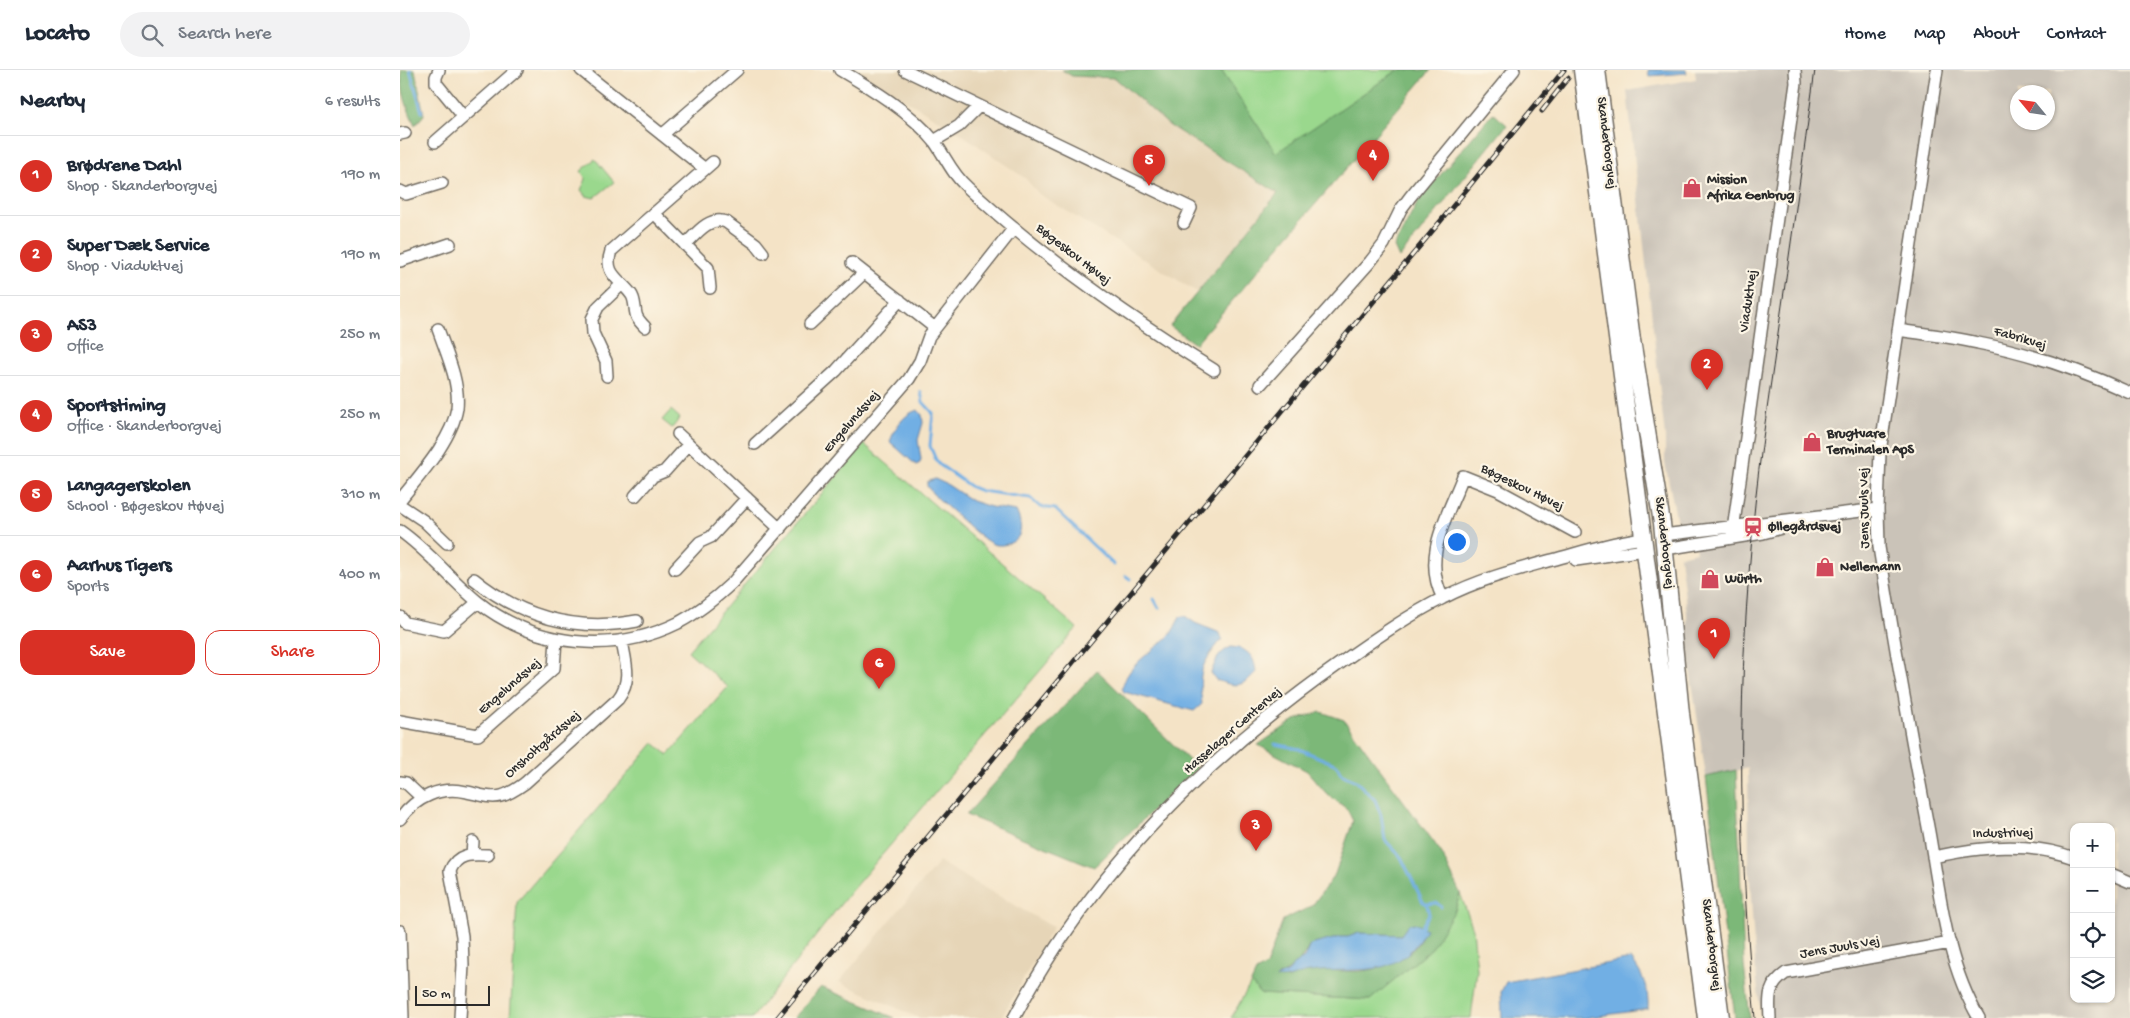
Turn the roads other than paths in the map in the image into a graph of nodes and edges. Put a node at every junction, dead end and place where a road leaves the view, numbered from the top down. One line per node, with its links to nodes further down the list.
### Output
1 (440, 70): 13 (street)
2 (517, 70): 13 (street)
3 (582, 70): 14 (street)
4 (737, 70): 14 (street)
5 (840, 70): 15 (street, Bøgeskov Høvej)
6 (905, 70): 12 (street)
7 (1514, 70): 38 (street)
8 (1582, 70): 40 (main road, Skanderborgvej)
9 (1597, 70): 55 (main road, Skanderborgvej)
10 (1796, 70): 51 (street, Viaduktvej)
11 (1937, 70): 35 (street, Jens Juuls Vej)
12 (979, 106): 15 (street); 20 (street)
13 (463, 116): 16 (street)
14 (662, 136): 19 (street)
15 (934, 141): 21 (street, Bøgeskov Høvej)
16 (435, 142)
17 (442, 183): 18 (street)
18 (400, 191)
19 (654, 214): 23 (street); 28 (street)
20 (1184, 222)
21 (1014, 228): 33 (street, Engelundsvej); 36 (street, Bøgeskov Høvej)
22 (450, 244): 25 (street)
23 (685, 245): 24 (street); 29 (street)
24 (763, 253)
25 (400, 261)
26 (852, 263): 27 (street)
27 (864, 273): 30 (street); 31 (street)
28 (621, 285): 32 (street); 37 (street)
29 (710, 288)
30 (900, 300): 33 (street); 43 (street)
31 (810, 324)
32 (645, 327)
33 (935, 328): 49 (street, Engelundsvej)
34 (438, 329): 46 (street)
35 (1898, 330): 39 (street, Fabrikvej); 48 (street, Jens Juuls Vej)
36 (1214, 370)
37 (607, 376)
38 (1260, 385)
39 (2130, 393)
40 (1629, 428): 53 (main road, Skanderborgvej); 55 (main road)
41 (678, 434): 42 (street)
42 (689, 444): 44 (street); 45 (street)
43 (755, 444)
44 (635, 496)
45 (747, 498): 49 (street); 57 (street)
46 (400, 500)
47 (400, 505): 54 (street)
48 (1878, 509): 51 (street); 75 (street, Jens Juuls Vej)
49 (780, 529): 65 (street, Engelundsvej)
50 (400, 531): 60 (street, Engelundsvej)
51 (1733, 531): 55 (street); 55 (street)
52 (1575, 532): 59 (street, Bøgeskov Høvej)
53 (1641, 542): 56 (street, Hasselager Centervej); 56 (street, Hasselager Centervej); 67 (main road); 85 (main road, Skanderborgvej)
54 (447, 543)
55 (1667, 543): 67 (main road, Skanderborgvej)
56 (1550, 561): 59 (street, Hasselager Centervej)
57 (675, 570)
58 (474, 579): 63 (street)
59 (1443, 598): 84 (street, Hasselager Centervej)
60 (478, 602): 61 (street); 64 (street, Engelundsvej)
61 (400, 617)
62 (637, 621): 63 (street)
63 (605, 626): 66 (street)
64 (556, 639): 66 (street, Engelundsvej); 68 (street, Engelundsvej)
65 (622, 642): 66 (street, Engelundsvej); 70 (street, Onsholtgårdsvej)
66 (605, 643)
67 (1678, 681): 86 (main road, Skanderborgvej)
68 (400, 721)
69 (400, 782): 70 (street)
70 (422, 798): 71 (street, Onsholtgårdsvej)
71 (400, 819)
72 (473, 842): 73 (street)
73 (472, 854): 74 (street); 83 (street)
74 (488, 855)
75 (1933, 857): 76 (street, Industrivej); 80 (street, Jens Juuls Vej)
76 (2070, 857)
77 (2115, 876): 78 (street)
78 (2130, 882)
79 (400, 931): 81 (street)
80 (1950, 943): 87 (street, Jens Juuls Vej); 88 (street, Jens Juuls Vej)
81 (401, 991): 82 (street)
82 (403, 1018)
83 (460, 1018)
84 (1014, 1018)
85 (1706, 1018)
86 (1721, 1018)
87 (1770, 1018)
88 (1979, 1018)

